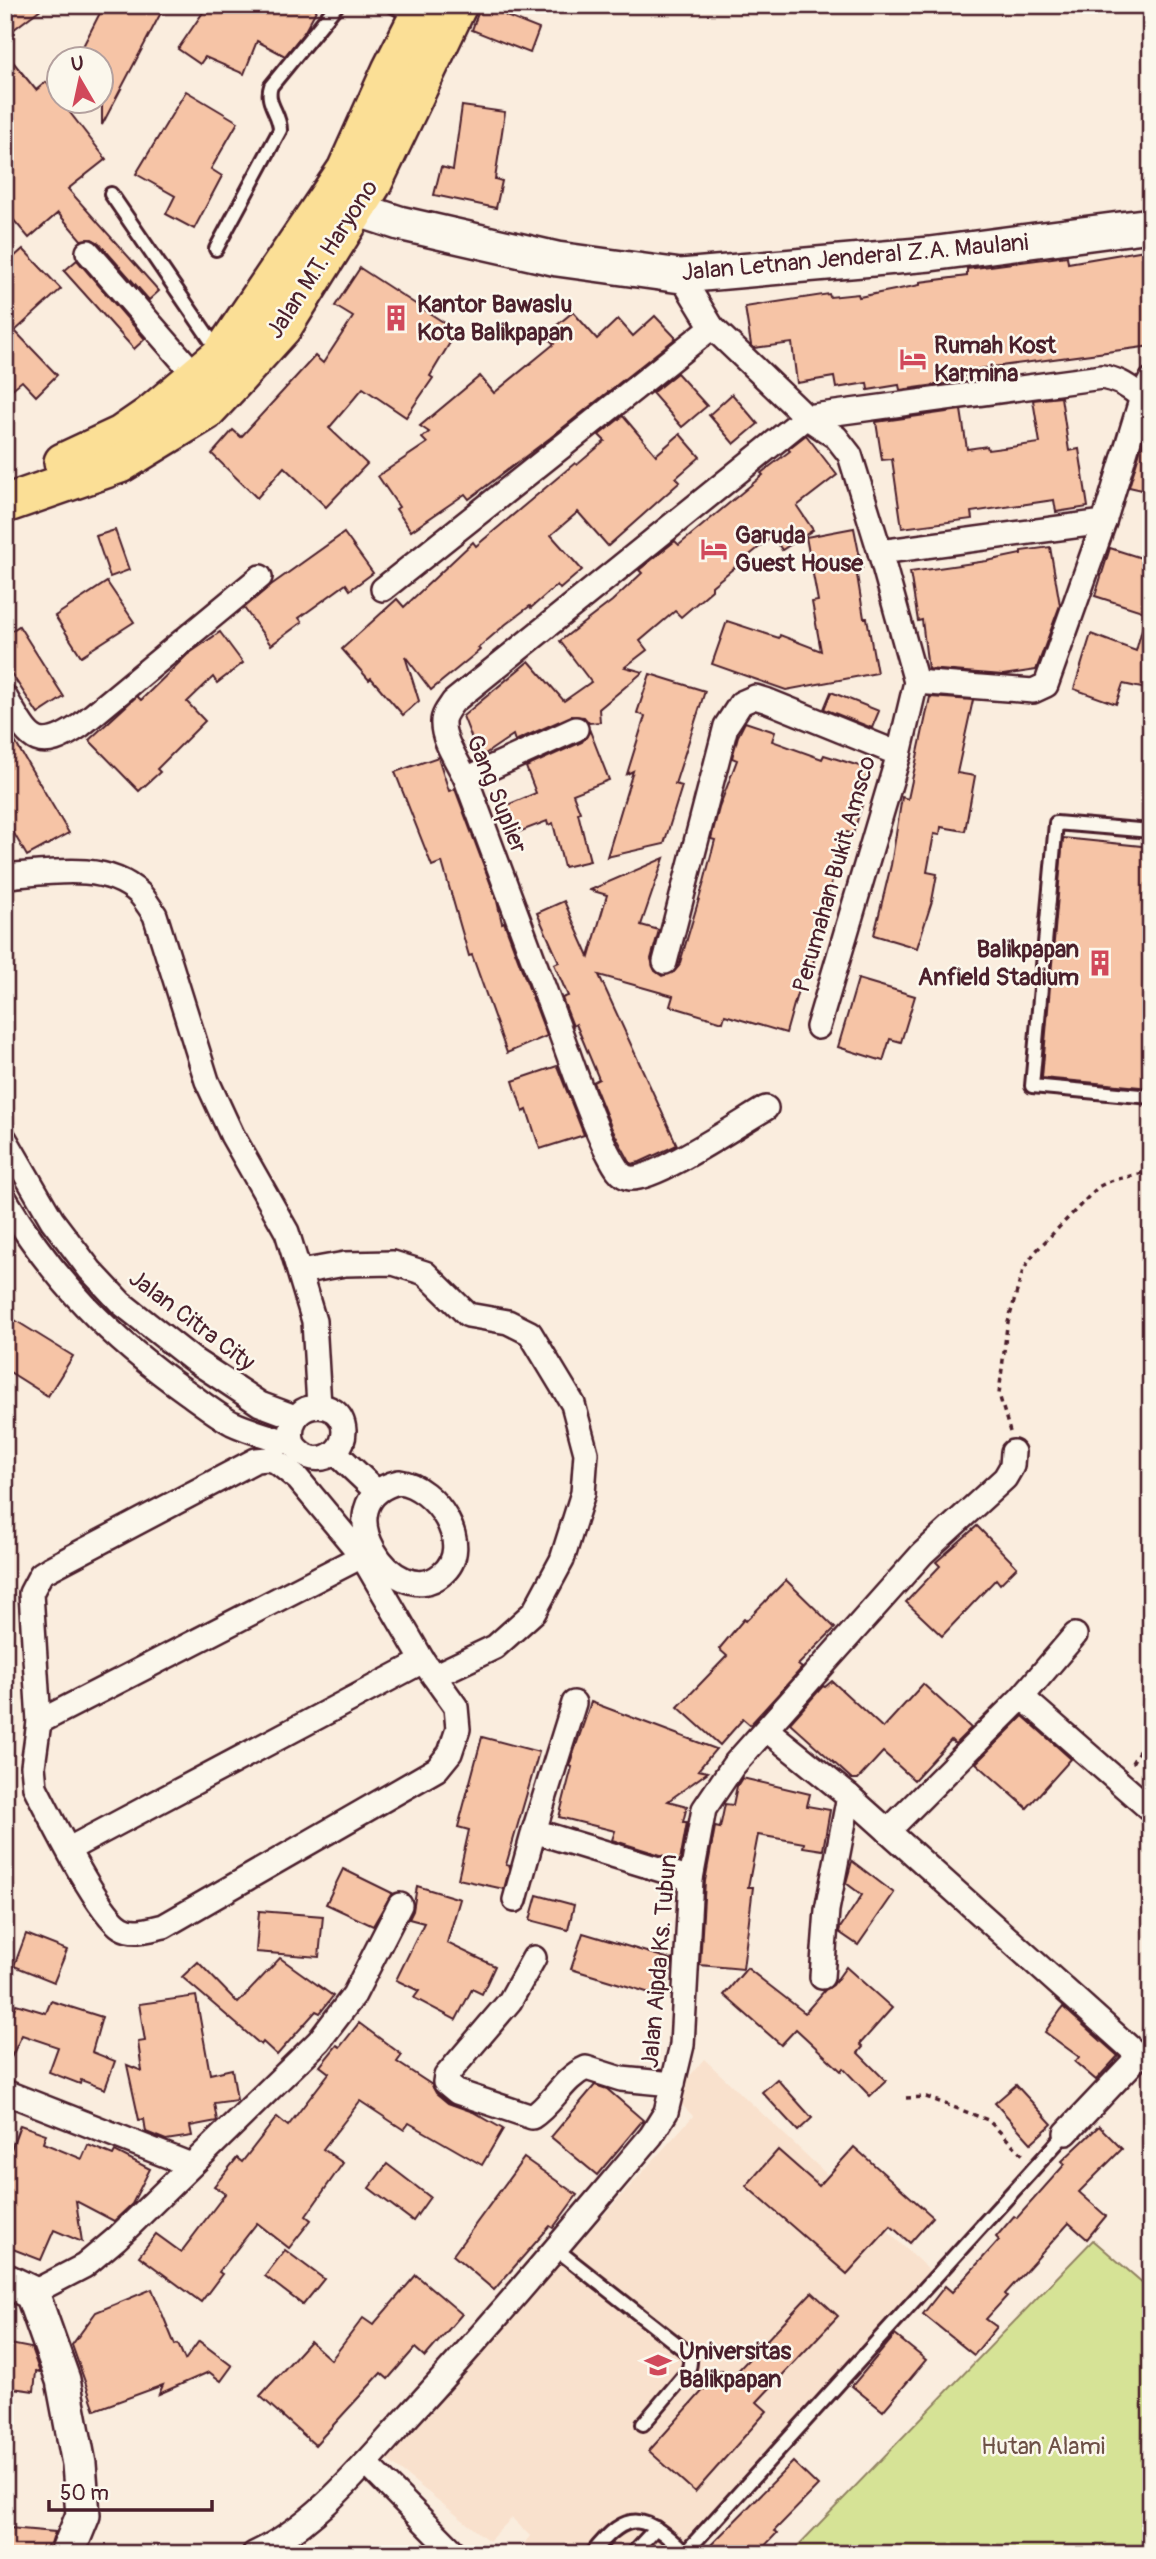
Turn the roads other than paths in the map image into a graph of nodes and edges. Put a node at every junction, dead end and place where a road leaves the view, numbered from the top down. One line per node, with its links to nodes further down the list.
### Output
1 (337, 5): 7 (lane)
2 (458, 5): 5 (main road, Jalan M.T. Haryono)
3 (411, 10): 5 (main road, Jalan M.T. Haryono)
4 (111, 194): 11 (lane)
5 (342, 202): 9 (street, Jalan Letnan Jenderal Z.A. Maulani); 11 (main road, Jalan M.T. Haryono); 15 (main road, Jalan M.T. Haryono)
6 (1151, 225): 9 (street, Jalan Letnan Jenderal Z.A. Maulani)
7 (216, 249)
8 (88, 252): 11 (street)
9 (681, 276): 10 (street)
10 (712, 327): 13 (street); 19 (street)
11 (209, 366): 14 (main road, Jalan M.T. Haryono)
12 (1148, 393): 13 (street); 16 (street)
13 (806, 417): 17 (street); 24 (street, Gang Suplier)
14 (5, 481)
15 (5, 504)
16 (1104, 522): 17 (street); 20 (street)
17 (880, 552): 20 (street)
18 (260, 577): 21 (street)
19 (383, 589)
20 (916, 682): 23 (street)
21 (5, 697)
22 (576, 729): 24 (street)
23 (899, 754): 27 (street, Perumahan Bukit Amsco); 28 (street, Perumahan Bukit Amsco)
24 (466, 779): 30 (street, Gang Suplier)
25 (1151, 831): 29 (lane)
26 (5, 876): 33 (street)
27 (665, 962)
28 (818, 1027)
29 (1151, 1097)
30 (766, 1108)
31 (5, 1139): 35 (street, Jalan Citra City)
32 (5, 1199): 37 (street)
33 (300, 1272): 34 (street); 42 (street)
34 (319, 1405): 35 (street); 38 (street)
35 (295, 1417): 37 (street)
36 (1012, 1443): 46 (street, Jalan Aipda Ks. Tubun)
37 (293, 1444): 38 (street)
38 (335, 1452): 39 (street)
39 (377, 1492): 39 (street)
40 (362, 1556): 42 (street); 45 (street); 45 (street)
41 (1075, 1635): 43 (street)
42 (429, 1668): 51 (street); 51 (street)
43 (1022, 1697): 48 (street); 50 (street)
44 (574, 1703): 49 (street)
45 (39, 1722): 51 (street)
46 (767, 1730): 47 (street); 52 (street, Jalan Aipda Ks. Tubun)
47 (849, 1796): 50 (street); 56 (street)
48 (1151, 1810)
49 (534, 1831): 52 (street); 53 (street)
50 (888, 1832): 57 (street)
51 (69, 1849)
52 (691, 1879): 58 (street, Jalan Aipda Ks. Tubun)
53 (515, 1900)
54 (400, 1905): 61 (street)
55 (534, 1958): 58 (street)
56 (822, 1977)
57 (1145, 2054): 60 (street)
58 (673, 2084): 62 (street, Jalan Aipda Ks. Tubun)
59 (5, 2092): 61 (street)
60 (1066, 2133): 67 (lane)
61 (191, 2165): 63 (street)
62 (556, 2249): 64 (lane); 65 (street, Jalan Aipda Ks. Tubun)
63 (19, 2286): 68 (street)
64 (643, 2424)
65 (366, 2463): 69 (street, Jalan Aipda Ks. Tubun); 70 (street)
66 (656, 2528): 67 (lane); 71 (lane); 72 (lane)
67 (685, 2553)
68 (67, 2554)
69 (254, 2554)
70 (456, 2554)
71 (592, 2554)
72 (632, 2554)

